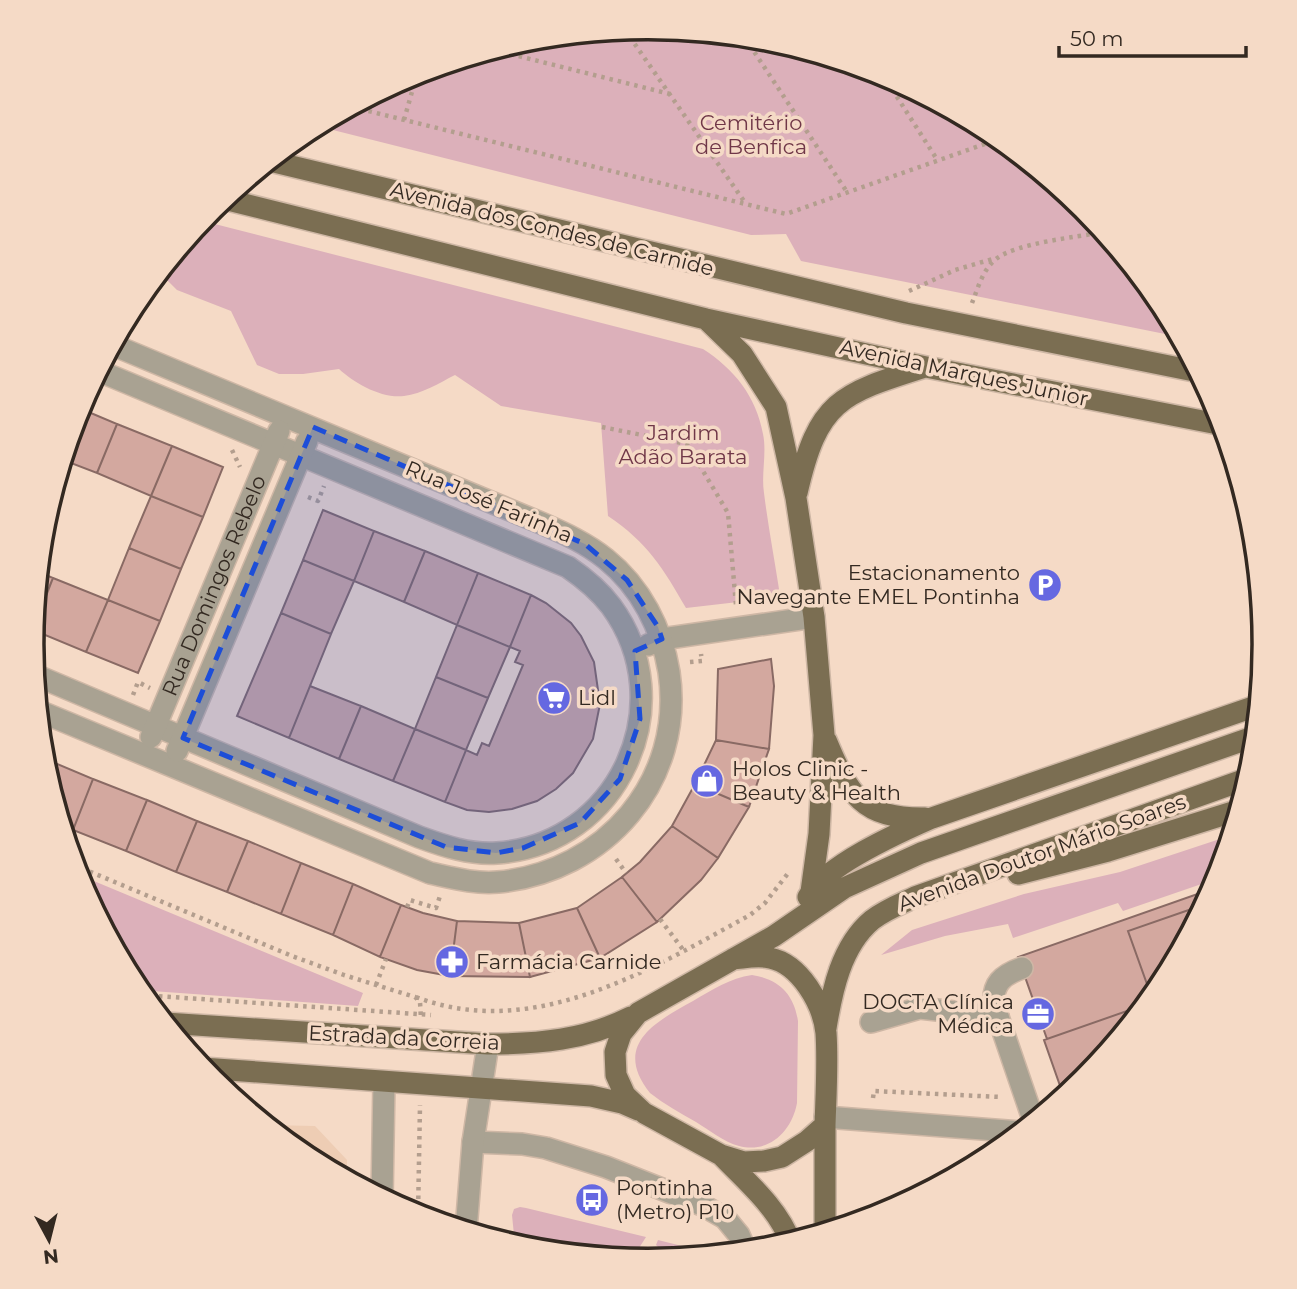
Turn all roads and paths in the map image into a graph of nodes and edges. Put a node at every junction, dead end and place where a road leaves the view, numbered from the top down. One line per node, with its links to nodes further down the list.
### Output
1 (633, 41): 6 (path)
2 (753, 50): 12 (path)
3 (516, 55): 6 (path)
4 (413, 88): 8 (path)
5 (894, 93): 10 (path)
6 (670, 94): 14 (path)
7 (366, 111): 8 (path)
8 (404, 120): 14 (path)
9 (986, 144): 10 (path)
10 (938, 161): 12 (path)
11 (282, 164): 22 (main road, Avenida dos Condes de Carnide)
12 (847, 192): 14 (path)
13 (237, 202): 19 (main road)
14 (746, 204)
15 (1092, 234): 16 (path)
16 (997, 258): 17 (path); 18 (path)
17 (909, 291)
18 (972, 303)
19 (706, 319): 21 (main road, Avenida Marques Junior); 30 (main road)
20 (122, 349): 24 (street, Rua José Farinha)
21 (926, 367): 25 (main road, Avenida Marques Junior); 30 (main road)
22 (1186, 369)
23 (108, 375): 28 (street, Rua José Farinha)
24 (286, 416): 26 (street, Rua José Farinha); 28 (street, Rua Domingos Rebelo)
25 (1211, 423)
26 (313, 427): 29 (street, Rua Domingos Rebelo); 34 (street, Rua José Farinha)
27 (602, 427): 31 (path)
28 (274, 443): 29 (street, Rua José Farinha); 40 (street, Rua Domingos Rebelo)
29 (301, 454): 35 (street, Rua José Farinha); 42 (street, Rua Domingos Rebelo)
30 (796, 498): 32 (main road)
31 (737, 607)
32 (814, 617): 33 (street); 41 (main road)
33 (698, 634): 34 (street); 36 (path)
34 (662, 639): 35 (street); 36 (street, Rua José Farinha)
35 (634, 651): 49 (street, Rua José Farinha)
36 (668, 665): 50 (street, Rua José Farinha)
37 (46, 680): 40 (street, Rua José Farinha)
38 (1249, 708): 48 (main road)
39 (48, 715): 44 (street, Rua José Farinha)
40 (156, 726): 42 (street, Rua José Farinha); 44 (street, Rua Domingos Rebelo)
41 (824, 735): 48 (main road); 54 (main road)
42 (183, 738): 45 (street, Rua Domingos Rebelo); 49 (street, Rua José Farinha)
43 (1245, 741): 56 (main road, Avenida Doutor Mário Soares)
44 (144, 754): 45 (street, Rua José Farinha)
45 (171, 765): 50 (street, Rua José Farinha)
46 (1236, 783): 53 (main road, Avenida Doutor Mário Soares)
47 (1228, 813): 53 (main road)
48 (932, 818): 54 (main road)
49 (419, 837): 50 (street)
50 (408, 863)
51 (791, 865): 57 (path)
52 (88, 871): 61 (path)
53 (940, 890): 71 (main road, Avenida Doutor Mário Soares)
54 (811, 892): 56 (main road)
55 (660, 919): 57 (path)
56 (796, 921): 59 (main road)
57 (684, 951): 63 (path)
58 (386, 959): 61 (path)
59 (733, 960): 64 (main road); 71 (main road)
60 (1022, 968): 67 (street)
61 (376, 985): 63 (path)
62 (158, 996): 65 (path)
63 (415, 997): 65 (path)
64 (638, 1013): 74 (main road, Estrada da Correia); 80 (main road)
65 (421, 1014): 66 (path); 73 (path)
66 (436, 1015)
67 (998, 1017): 68 (street); 79 (street)
68 (871, 1021)
69 (179, 1024): 70 (main road, Estrada da Correia)
70 (222, 1027): 72 (street); 73 (main road, Estrada da Correia)
71 (825, 1030): 83 (main road)
72 (185, 1032)
73 (420, 1039): 74 (main road, Estrada da Correia)
74 (488, 1044): 78 (street)
75 (218, 1069): 76 (main road, Estrada da Correia)
76 (384, 1082): 77 (main road, Estrada da Correia); 87 (street)
77 (420, 1084): 78 (main road, Estrada da Correia); 88 (path)
78 (482, 1088): 80 (main road, Estrada da Correia); 85 (street)
79 (1026, 1098): 81 (street); 82 (path)
80 (644, 1112): 86 (main road)
81 (1031, 1112)
82 (872, 1120): 83 (street); 84 (street)
83 (825, 1121): 86 (main road); 90 (main road)
84 (997, 1137)
85 (473, 1142): 89 (street); 92 (street)
86 (721, 1155): 91 (main road)
87 (382, 1187)
88 (418, 1203)
89 (467, 1221)
90 (825, 1222)
91 (787, 1232)
92 (742, 1241)

